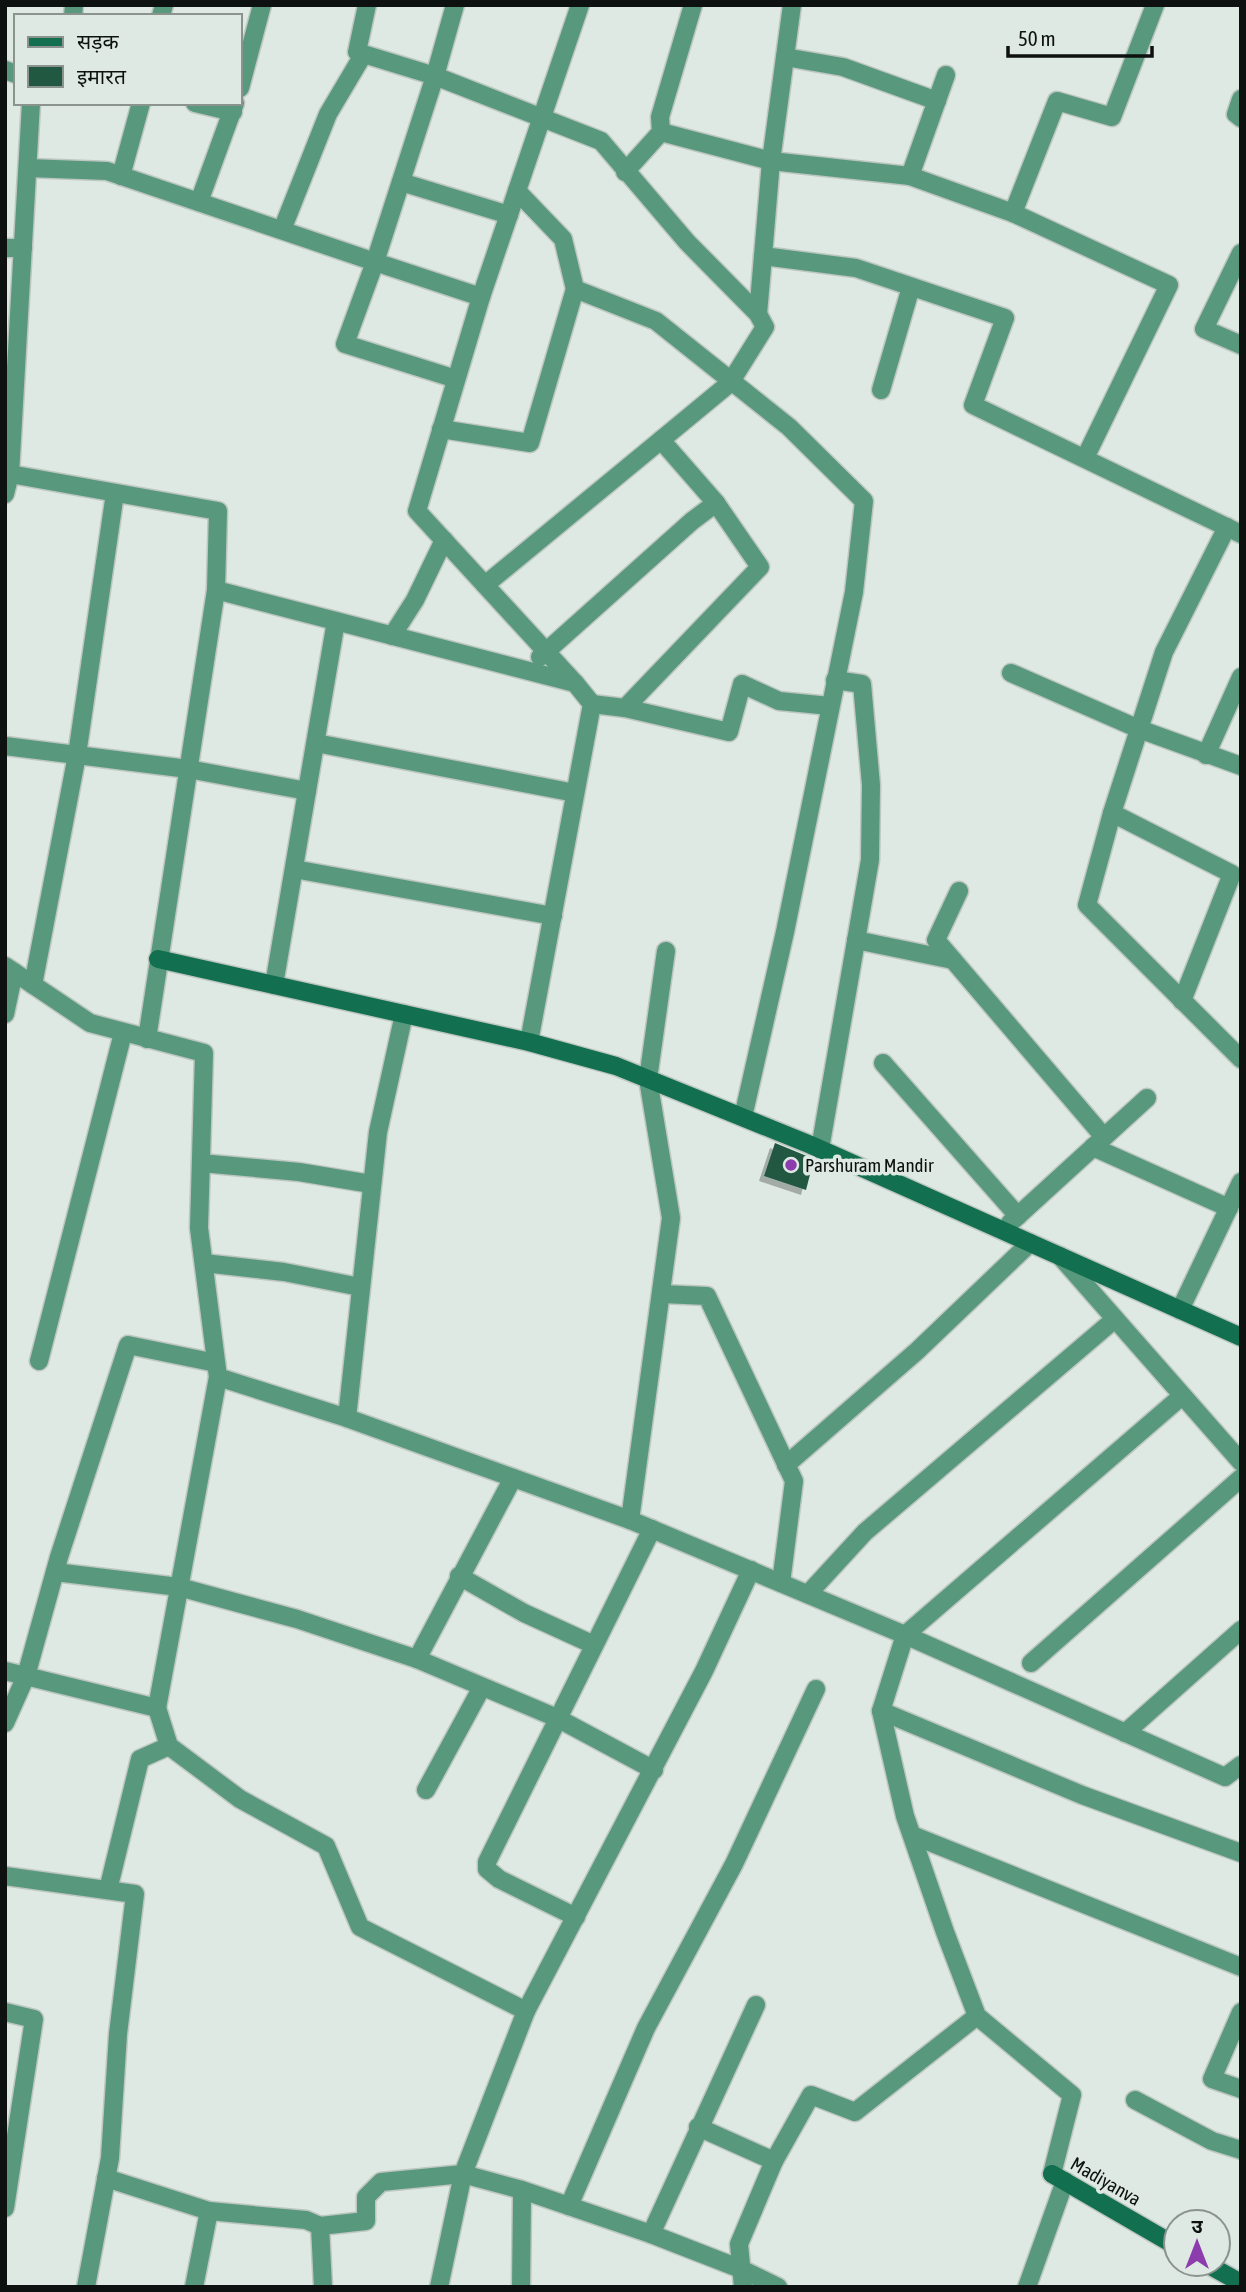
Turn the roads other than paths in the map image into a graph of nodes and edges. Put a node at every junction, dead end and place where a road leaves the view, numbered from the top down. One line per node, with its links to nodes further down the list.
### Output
1 (262, 5): 12 (street)
2 (367, 5): 8 (street)
3 (455, 5): 11 (street)
4 (580, 5): 19 (street)
5 (694, 5): 21 (street)
6 (792, 5): 9 (street)
7 (1155, 5): 30 (street)
8 (363, 55): 11 (street); 32 (street)
9 (785, 57): 14 (street); 22 (street)
10 (946, 75): 14 (street)
11 (435, 76): 19 (street); 27 (street)
12 (242, 80)
13 (1241, 99): 20 (street)
14 (937, 101): 26 (street)
15 (31, 105): 23 (street)
16 (140, 105): 25 (street)
17 (214, 105): 18 (street)
18 (234, 107): 29 (street)
19 (543, 117): 24 (street); 28 (street)
20 (1241, 118)
21 (661, 132): 22 (street); 24 (street)
22 (771, 161): 26 (street); 35 (street)
23 (27, 168): 25 (street); 33 (street)
24 (625, 172): 40 (street)
25 (121, 176): 29 (street)
26 (910, 176): 30 (street)
27 (401, 182): 31 (street); 36 (street)
28 (517, 191): 31 (street); 38 (street)
29 (200, 202): 32 (street)
30 (1013, 213): 47 (street)
31 (509, 215): 39 (street)
32 (282, 230): 36 (street)
33 (14, 248): 48 (street)
34 (1241, 253): 41 (street)
35 (763, 256): 37 (street); 40 (street)
36 (375, 262): 39 (street); 42 (street)
37 (911, 286): 44 (street); 47 (street)
38 (575, 289): 43 (street); 45 (street)
39 (481, 297): 42 (street)
40 (758, 314): 43 (street)
41 (1241, 345)
42 (456, 379): 45 (street)
43 (730, 383): 46 (street); 62 (street)
44 (881, 390)
45 (442, 429): 53 (street)
46 (661, 439): 51 (street); 54 (street)
47 (1086, 458): 52 (street)
48 (10, 474): 49 (street); 50 (street)
49 (115, 493): 55 (street); 70 (street)
50 (5, 495)
51 (716, 503): 58 (street); 66 (street)
52 (1234, 531): 67 (street)
53 (444, 540): 54 (street); 57 (street)
54 (485, 585): 58 (street)
55 (216, 590): 56 (street); 73 (street)
56 (336, 621): 57 (street); 68 (street)
57 (392, 636): 59 (street)
58 (546, 651): 59 (street); 63 (street)
59 (522, 669): 63 (street)
60 (1011, 673): 67 (street)
61 (1241, 677): 71 (street)
62 (835, 680): 65 (street); 81 (street)
63 (575, 683): 64 (street)
64 (592, 704): 66 (street); 75 (street)
65 (830, 706): 66 (street); 98 (street)
66 (625, 708)
67 (1139, 729): 71 (street); 76 (street)
68 (316, 743): 74 (street); 75 (street)
69 (5, 746): 70 (street)
70 (77, 755): 73 (street); 86 (street)
71 (1206, 755): 72 (street)
72 (1241, 766)
73 (188, 769): 74 (street); 83 (street)
74 (307, 791): 77 (street)
75 (575, 793): 80 (street)
76 (1112, 813): 78 (street); 88 (street)
77 (294, 869): 80 (street); 87 (street)
78 (1236, 873): 88 (street)
79 (960, 891): 84 (street)
80 (553, 916): 93 (street)
81 (856, 940): 84 (street); 100 (street)
82 (666, 951): 96 (street)
83 (158, 959): 87 (street); 92 (street)
84 (953, 960): 99 (street)
85 (10, 969): 86 (street); 89 (street)
86 (33, 985): 91 (street)
87 (274, 985): 90 (street)
88 (1182, 1000): 94 (street)
89 (5, 1014)
90 (404, 1014): 93 (street); 103 (street)
91 (123, 1033): 92 (street); 115 (street)
92 (147, 1039): 101 (street)
93 (529, 1042): 96 (street)
94 (1241, 1059)
95 (883, 1063): 105 (street)
96 (648, 1079): 98 (street); 111 (street)
97 (1147, 1098): 99 (street)
98 (743, 1117): 100 (street)
99 (1098, 1142): 104 (street); 105 (street)
100 (820, 1149): 106 (street)
101 (201, 1163): 103 (street); 109 (street)
102 (1241, 1182): 104 (street)
103 (371, 1184): 110 (street)
104 (1229, 1208): 112 (street)
105 (1018, 1216): 106 (street)
106 (1002, 1230): 107 (street)
107 (1030, 1243): 108 (street); 120 (street)
108 (1060, 1256): 112 (street); 113 (street)
109 (204, 1263): 110 (street); 116 (street)
110 (360, 1287): 118 (street)
111 (662, 1294): 120 (street); 123 (street)
112 (1180, 1310): 114 (street)
113 (1115, 1320): 117 (street); 130 (street)
114 (1241, 1337)
115 (39, 1360)
116 (217, 1370): 118 (street); 126 (street); 129 (street)
117 (1182, 1395): 119 (street); 132 (street)
118 (347, 1418): 121 (street)
119 (1239, 1454)
120 (786, 1465): 128 (street)
121 (513, 1478): 123 (street); 127 (street)
122 (1241, 1478): 135 (street)
123 (630, 1520): 124 (street)
124 (652, 1529): 125 (street); 133 (street)
125 (751, 1570): 128 (street); 147 (street)
126 (55, 1572): 129 (street); 137 (street)
127 (459, 1576): 133 (street); 134 (street)
128 (781, 1583): 130 (street)
129 (179, 1587): 134 (street); 140 (street)
130 (808, 1594): 132 (street)
131 (1241, 1630): 144 (street)
132 (905, 1635): 141 (street); 144 (street)
133 (594, 1645): 142 (street)
134 (417, 1658): 138 (street)
135 (1031, 1663)
136 (5, 1671): 137 (street)
137 (26, 1676): 140 (street); 143 (street)
138 (482, 1688): 142 (street); 148 (street)
139 (816, 1689): 169 (street)
140 (157, 1708): 145 (street)
141 (881, 1711): 149 (street); 150 (street)
142 (557, 1718): 147 (street); 153 (street)
143 (5, 1723)
144 (1125, 1733): 146 (street)
145 (169, 1746): 152 (street); 156 (street)
146 (1241, 1765)
147 (654, 1770): 153 (street)
148 (426, 1790)
149 (912, 1835): 154 (street); 159 (street)
150 (1241, 1853)
151 (5, 1875): 152 (street)
152 (108, 1890): 166 (street)
153 (576, 1917): 156 (street)
154 (1241, 1967)
155 (756, 2006): 162 (street)
156 (526, 2011): 165 (street)
157 (5, 2012): 170 (street)
158 (1241, 2012): 160 (street)
159 (977, 2016): 164 (street); 167 (street)
160 (1241, 2089)
161 (1135, 2100): 163 (street)
162 (698, 2127): 164 (street); 173 (street)
163 (1241, 2150)
164 (774, 2161): 175 (street)
165 (463, 2174): 169 (street); 172 (street); 179 (street)
166 (106, 2178): 171 (street); 176 (street)
167 (1058, 2178): 174 (street, Madiyanva); 182 (street)
168 (522, 2197): 180 (street)
169 (569, 2206): 173 (street)
170 (5, 2208)
171 (209, 2211): 172 (street); 177 (street)
172 (320, 2226): 178 (street)
173 (651, 2234): 175 (street)
174 (1162, 2238)
175 (742, 2278): 181 (street)
176 (86, 2287)
177 (194, 2287)
178 (323, 2287)
179 (439, 2287)
180 (521, 2287)
181 (778, 2287)
182 (1027, 2287)

